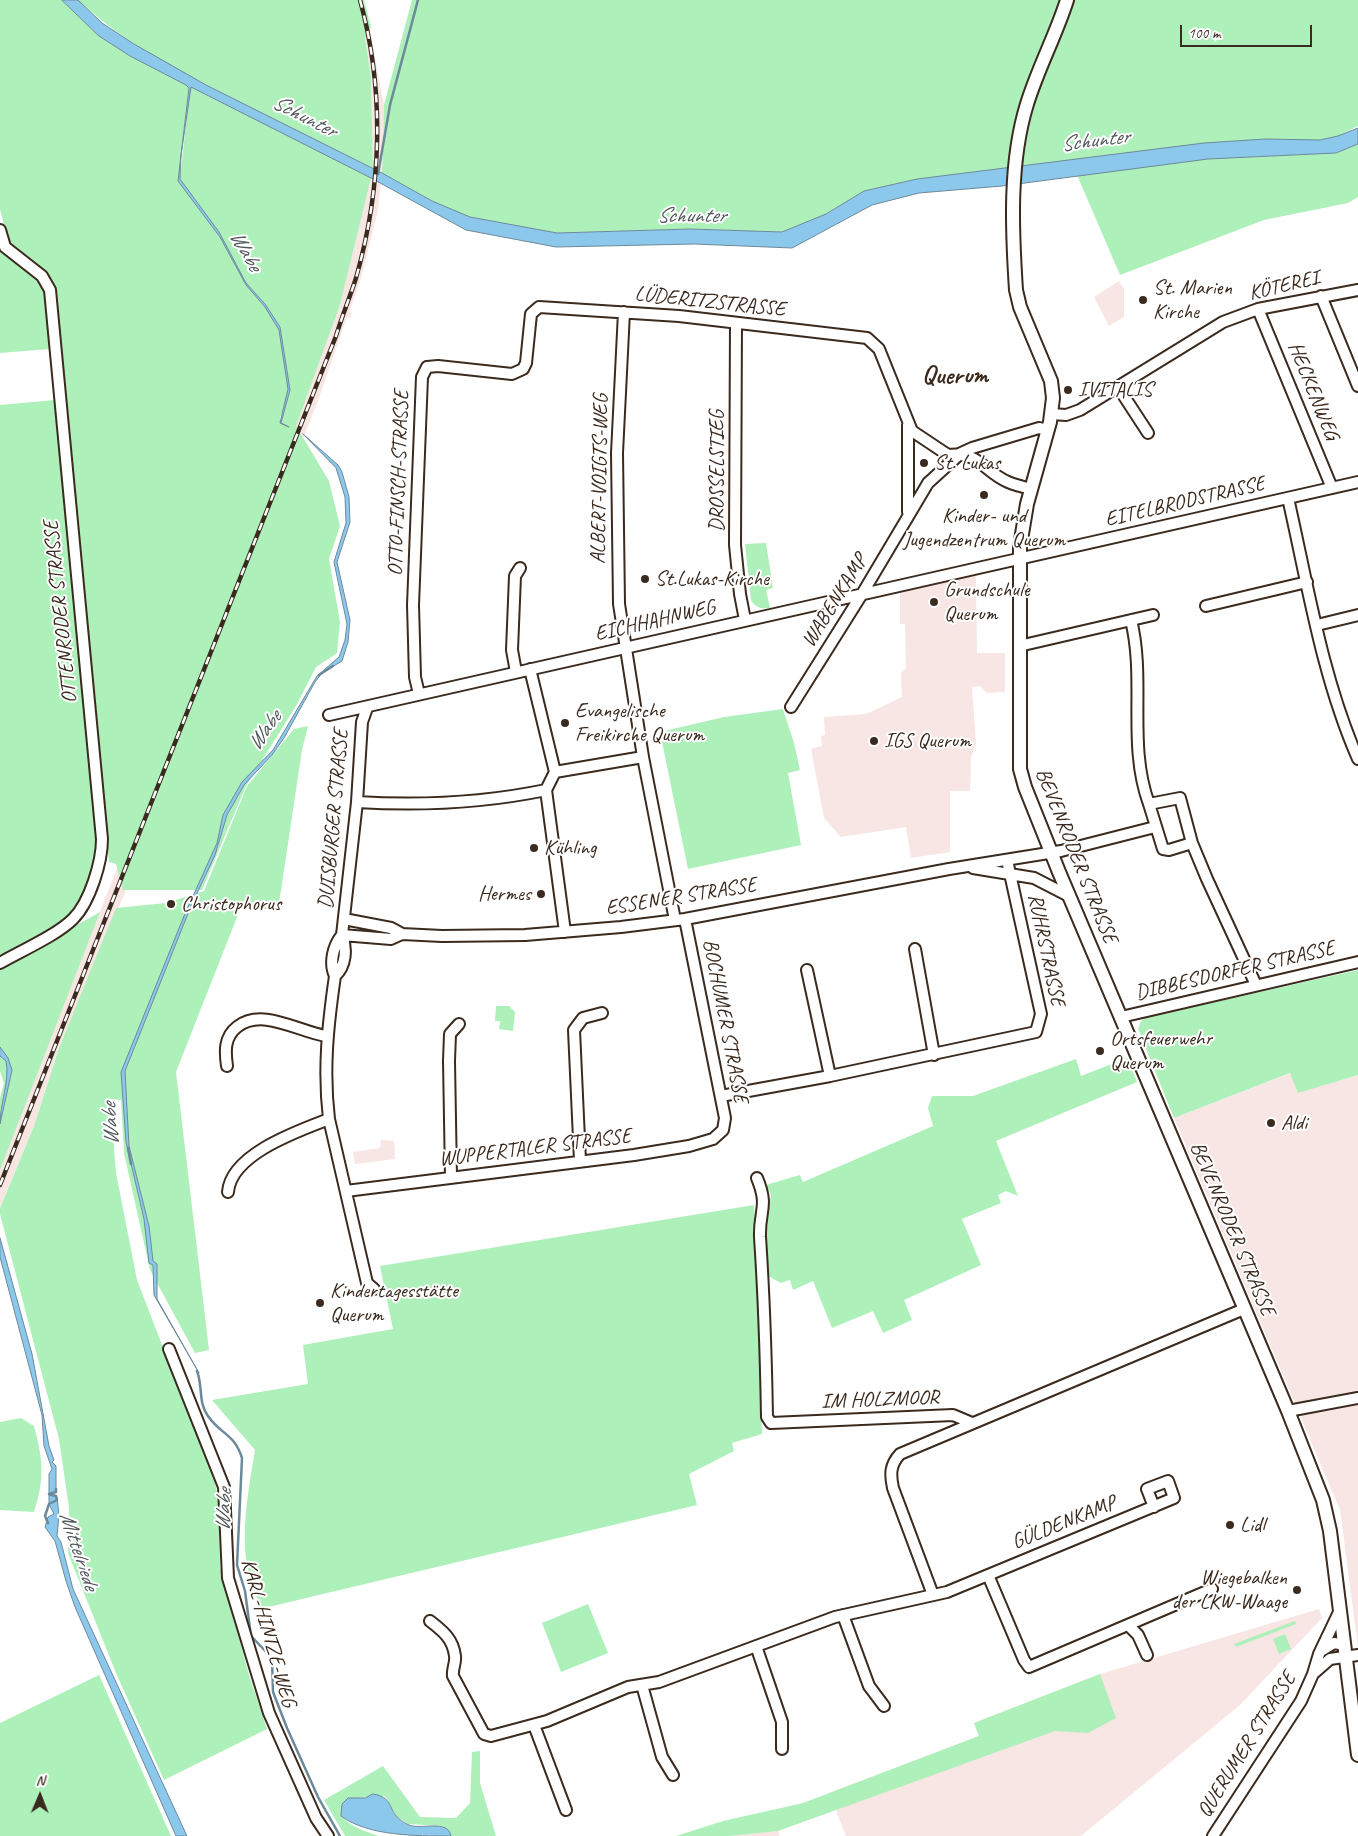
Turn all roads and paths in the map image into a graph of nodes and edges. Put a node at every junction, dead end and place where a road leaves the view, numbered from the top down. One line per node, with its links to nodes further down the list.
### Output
1 (1067, 0): 11 (main road, BEVENRODER STRASSE)
2 (0, 230): 59 (street, OTTENRODER STRASSE)
3 (1358, 290): 4 (street, KÖTEREI)
4 (1321, 296): 5 (street, KÖTEREI); 9 (street)
5 (1258, 308): 10 (street, KÖTEREI); 17 (street, HECKENWEG)
6 (624, 312): 7 (street, LÜDERITZSTRASSE); 8 (street, LÜDERITZSTRASSE); 32 (street, ALBERT-VOIGTS-WEG)
7 (736, 323): 12 (street, LÜDERITZSTRASSE); 28 (street, DROSSELSTIEG)
8 (519, 372): 35 (street, OTTO-FINSCH-STRASSE)
9 (1358, 386)
10 (1118, 387): 11 (street, KÖTEREI); 14 (street)
11 (1052, 414): 13 (main road, BEVENRODER STRASSE)
12 (908, 425): 15 (street); 20 (street)
13 (1048, 430): 15 (street); 18 (main road, BEVENRODER STRASSE)
14 (1148, 433)
15 (961, 453): 18 (street); 20 (street, WABENKAMP)
16 (1358, 482): 17 (street, EITELBRODSTRASSE)
17 (1332, 488): 19 (street, EITELBRODSTRASSE)
18 (1031, 489): 21 (main road, BEVENRODER STRASSE)
19 (1288, 498): 21 (street, EITELBRODSTRASSE); 23 (street)
20 (908, 513): 24 (street, WABENKAMP)
21 (1019, 558): 24 (street, EICHHAHNWEG); 31 (main road, BEVENRODER STRASSE)
22 (520, 568): 34 (street)
23 (1307, 582): 25 (street); 30 (street)
24 (862, 594): 28 (street, EICHHAHNWEG); 36 (street, WABENKAMP)
25 (1206, 606)
26 (1153, 615): 29 (street)
27 (1358, 615): 30 (street)
28 (745, 620): 32 (street, EICHHAHNWEG)
29 (1132, 620): 31 (street); 44 (street)
30 (1317, 625): 39 (street)
31 (1019, 646): 47 (main road, BEVENRODER STRASSE)
32 (625, 647): 33 (street, EICHHAHNWEG); 40 (street, BOCHUMER STRASSE)
33 (530, 669): 34 (street, EICHHAHNWEG); 41 (street)
34 (516, 672): 35 (street, EICHHAHNWEG)
35 (419, 694): 37 (street, EICHHAHNWEG)
36 (791, 706)
37 (367, 708): 38 (street, EICHHAHNWEG); 43 (street, DUISBURGER STRASSE)
38 (329, 715)
39 (1357, 752)
40 (643, 757): 41 (street); 53 (street, BOCHUMER STRASSE)
41 (555, 772): 42 (street)
42 (546, 790): 43 (street); 54 (street)
43 (357, 802): 52 (street, DUISBURGER STRASSE)
44 (1150, 804): 45 (street); 46 (street)
45 (1155, 827): 46 (street); 47 (street, ESSENER STRASSE)
46 (1192, 843): 61 (street)
47 (1051, 853): 48 (street, ESSENER STRASSE); 51 (main road, BEVENRODER STRASSE)
48 (1006, 860): 49 (street, ESSENER STRASSE); 50 (street, RUHRSTRASSE)
49 (962, 867): 50 (street, ESSENER STRASSE); 53 (street, ESSENER STRASSE)
50 (1010, 874): 51 (street, ESSENER STRASSE); 66 (street, RUHRSTRASSE)
51 (1069, 896): 63 (main road, BEVENRODER STRASSE)
52 (344, 919): 55 (street, ESSENER STRASSE); 56 (street, DUISBURGER STRASSE)
53 (680, 920): 54 (street, ESSENER STRASSE); 69 (street, BOCHUMER STRASSE)
54 (565, 932): 55 (street, ESSENER STRASSE)
55 (402, 934): 56 (street, ESSENER STRASSE)
56 (342, 935): 65 (street, DUISBURGER STRASSE)
57 (915, 949): 66 (street)
58 (1358, 962): 61 (street, DIBBESDORFER STRASSE)
59 (0, 963)
60 (808, 970): 68 (street)
61 (1256, 985): 63 (street, DIBBESDORFER STRASSE)
62 (602, 1013): 72 (street)
63 (1121, 1018): 78 (main road, BEVENRODER STRASSE)
64 (459, 1024): 73 (street)
65 (326, 1036): 67 (street); 70 (street, DUISBURGER STRASSE)
66 (934, 1055): 68 (street, RUHRSTRASSE)
67 (227, 1066)
68 (830, 1076): 69 (street, RUHRSTRASSE)
69 (722, 1096): 71 (street, BOCHUMER STRASSE)
70 (329, 1120): 75 (street, DUISBURGER STRASSE); 76 (street)
71 (723, 1130): 72 (street, WUPPERTALER STRASSE)
72 (580, 1162): 73 (street, WUPPERTALER STRASSE)
73 (451, 1177): 75 (street, WUPPERTALER STRASSE)
74 (757, 1178): 82 (street, IM HOLZMOOR)
75 (346, 1191): 77 (street, DUISBURGER STRASSE)
76 (228, 1192)
77 (374, 1289)
78 (1244, 1309): 81 (main road, BEVENRODER STRASSE); 82 (street)
79 (169, 1349): 104 (street, KARL-HINTZE-WEG)
80 (1358, 1398): 81 (street)
81 (1288, 1411): 87 (main road, BEVENRODER STRASSE)
82 (972, 1423): 86 (street)
83 (1154, 1507): 84 (street, GÜLDENKAMP)
84 (988, 1575): 86 (street, GÜLDENKAMP); 90 (street)
85 (1212, 1589): 90 (street)
86 (933, 1595): 88 (street, GÜLDENKAMP)
87 (1340, 1609): 92 (main road, BEVENRODER STRASSE); 93 (street, QUERUMER STRASSE)
88 (844, 1615): 91 (street, GÜLDENKAMP); 97 (street)
89 (430, 1621): 99 (street, GÜLDENKAMP)
90 (1129, 1626): 94 (street)
91 (756, 1646): 96 (street, GÜLDENKAMP); 100 (street)
92 (1350, 1652): 93 (street); 95 (street, QUERUMER STRASSE); 98 (main road, BEVENRODER STRASSE)
93 (1319, 1654): 95 (street, QUERUMER STRASSE)
94 (1147, 1655)
95 (1313, 1674): 105 (street, QUERUMER STRASSE)
96 (642, 1685): 99 (street, GÜLDENKAMP); 102 (street)
97 (884, 1706)
98 (1356, 1710): 101 (main road, BEVENRODER STRASSE)
99 (534, 1725): 103 (street)
100 (782, 1749)
101 (1358, 1755)
102 (673, 1775)
103 (566, 1810)
104 (328, 1836)
105 (1213, 1836)

